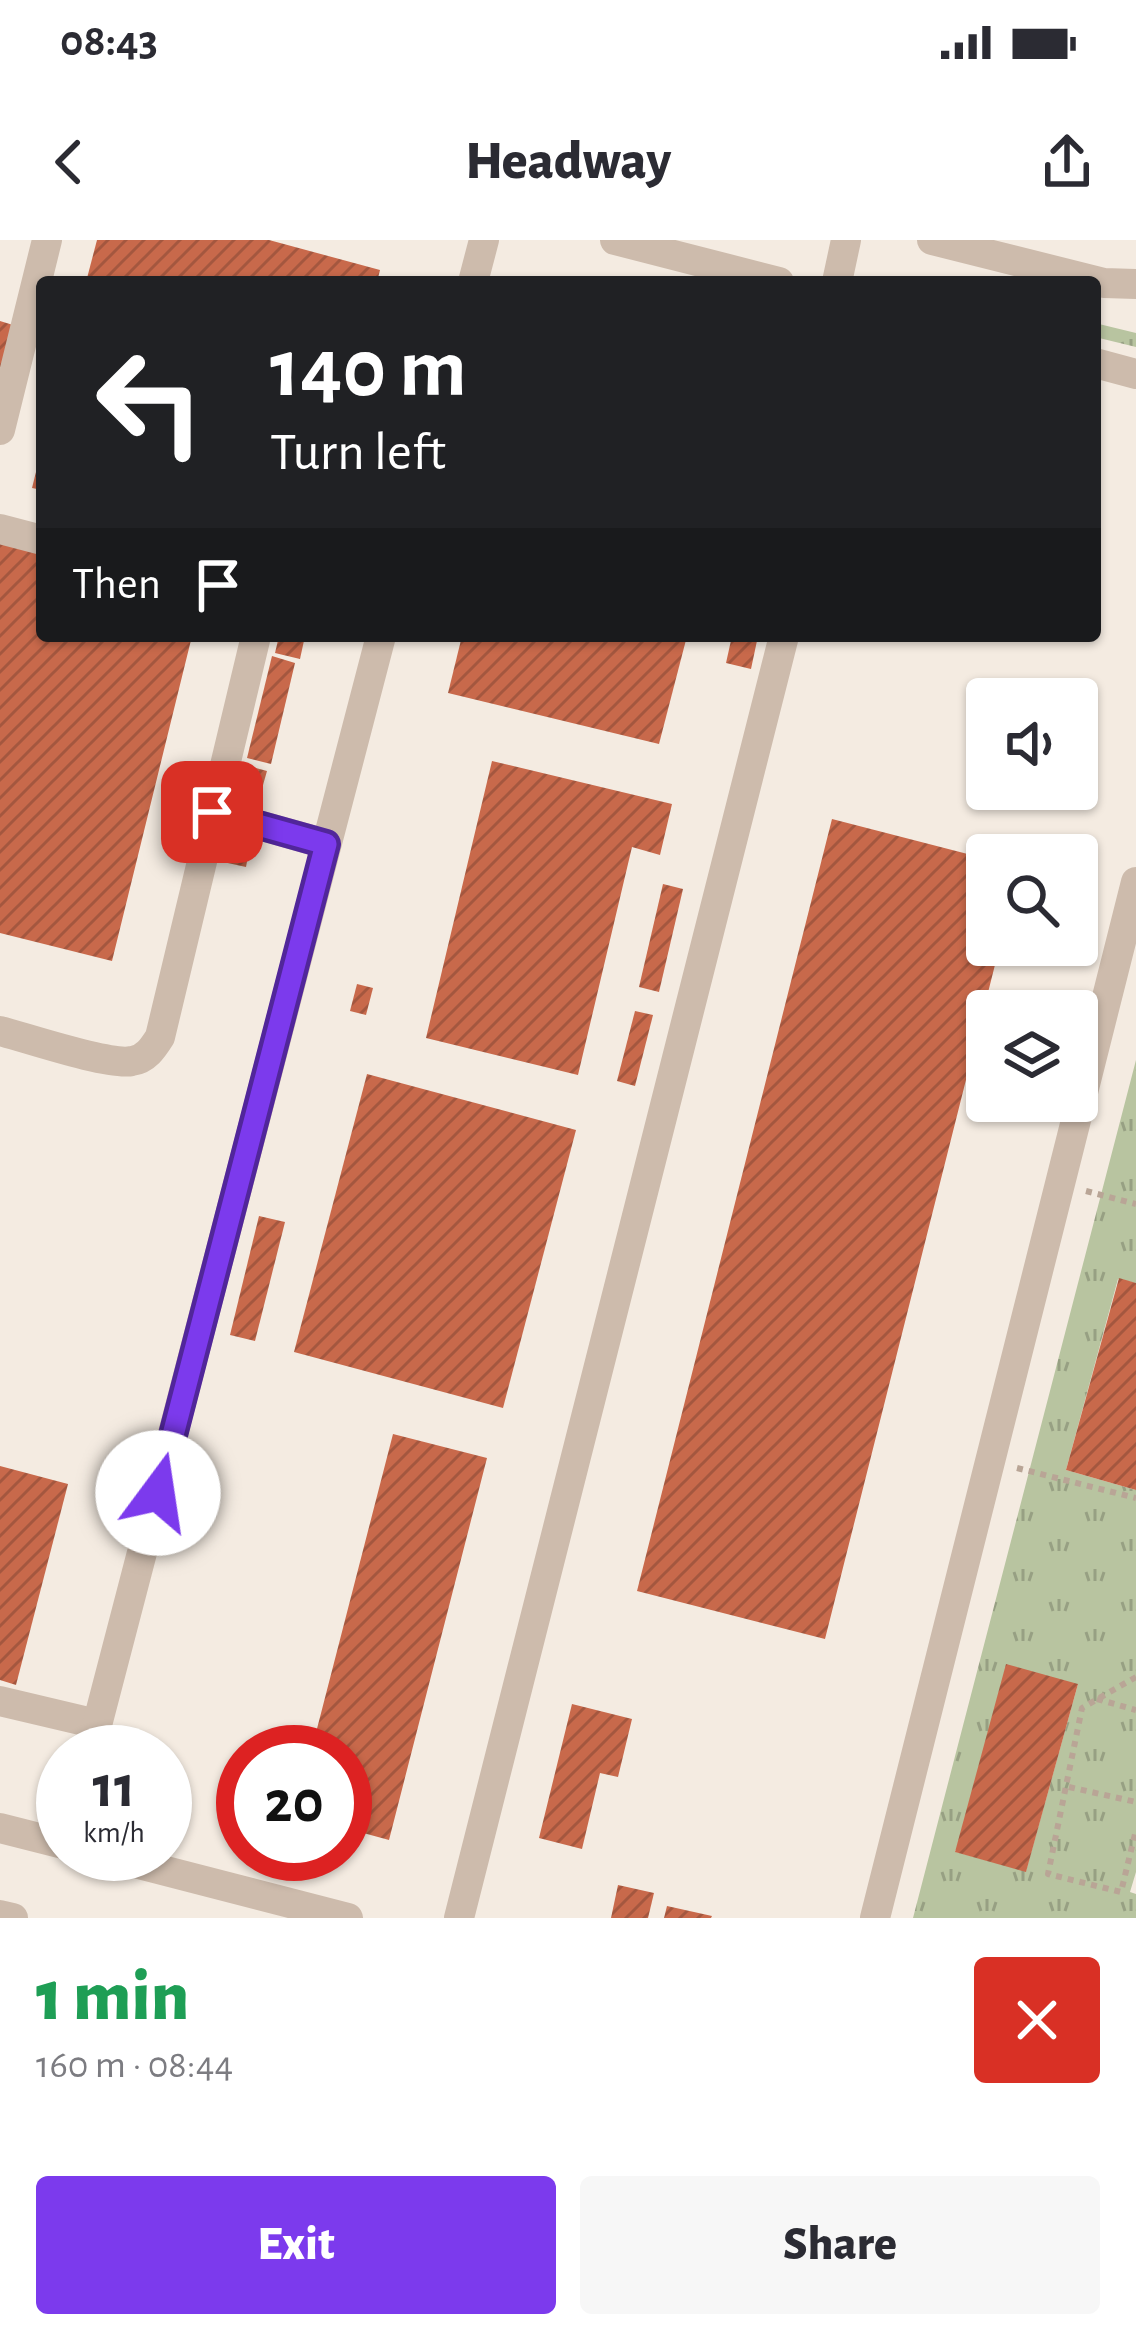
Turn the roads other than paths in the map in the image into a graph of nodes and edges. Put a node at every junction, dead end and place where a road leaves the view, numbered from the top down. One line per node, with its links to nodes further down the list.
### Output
1 (47, 240): 6 (lane)
2 (484, 240): 7 (lane)
3 (615, 240): 8 (lane)
4 (846, 240): 9 (lane)
5 (932, 240): 10 (lane)
6 (38, 276)
7 (475, 276)
8 (756, 276)
9 (837, 276)
10 (1076, 276)
11 (1101, 282): 13 (lane)
12 (36, 284): 16 (lane)
13 (1136, 284)
14 (1101, 365): 15 (lane)
15 (1136, 374)
16 (0, 430)
17 (0, 529): 18 (lane)
18 (36, 538)
19 (254, 642): 22 (lane)
20 (379, 642): 23 (lane)
21 (782, 642): 35 (lane)
22 (212, 812): 23 (lane); 25 (lane)
23 (326, 844): 28 (lane)
24 (1136, 883): 36 (lane)
25 (0, 1031)
26 (0, 1701): 27 (lane)
27 (61, 1725)
28 (97, 1725)
29 (0, 1828): 30 (lane)
30 (36, 1837)
31 (192, 1878): 34 (lane)
32 (0, 1915): 33 (lane)
33 (13, 1918)
34 (349, 1918)
35 (459, 1918)
36 (875, 1918)

